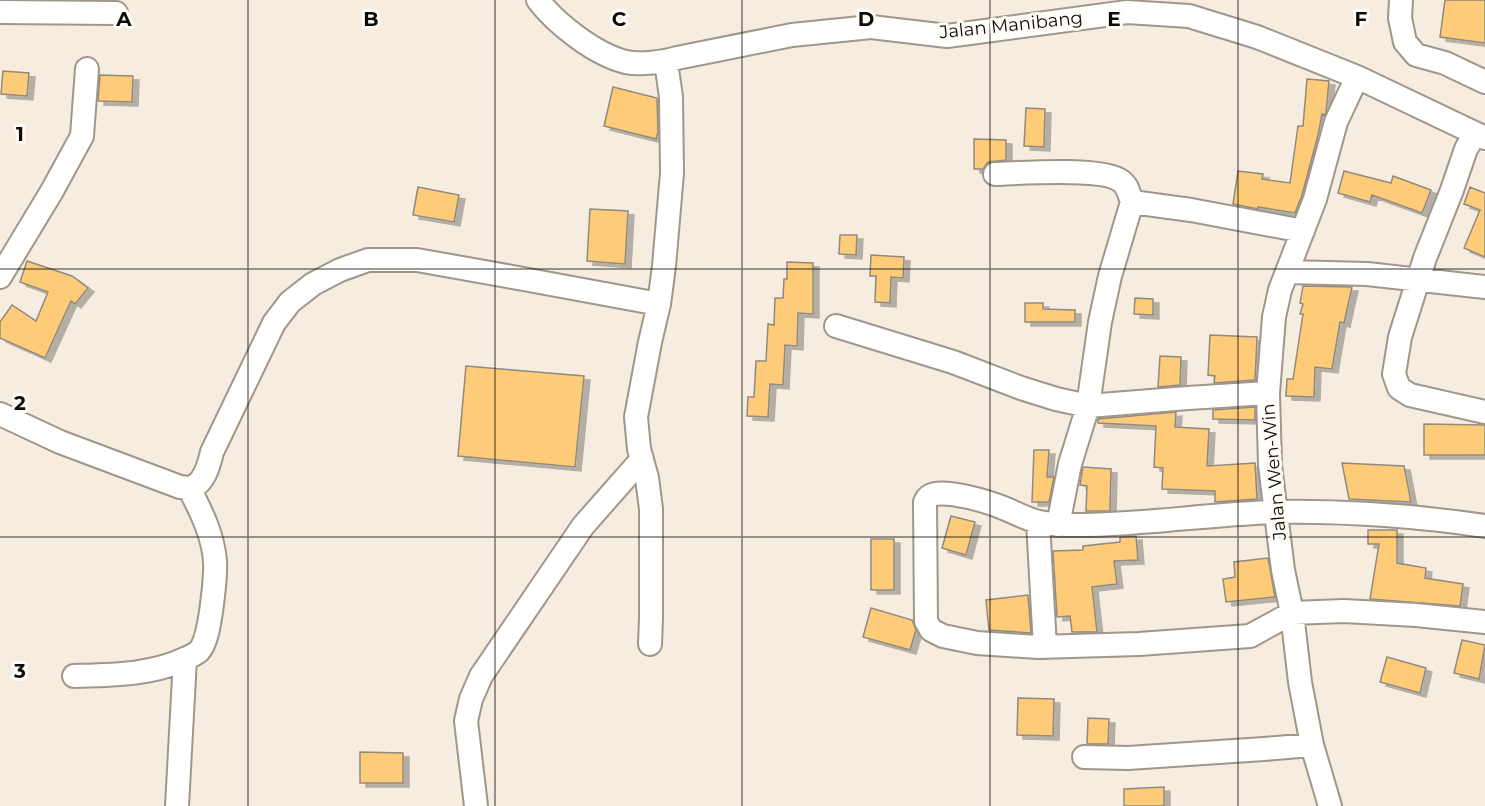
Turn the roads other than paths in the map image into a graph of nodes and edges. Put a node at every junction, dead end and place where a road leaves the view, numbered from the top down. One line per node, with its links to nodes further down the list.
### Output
1 (538, 0): 5 (street, Jalan Manibang)
2 (1401, 0): 8 (street)
3 (2, 8): 4 (street)
4 (116, 13)
5 (666, 62): 7 (street, Jalan Manibang); 17 (street)
6 (87, 69): 14 (street)
7 (1357, 77): 9 (street, Jalan Manibang); 12 (street, Jalan Wen-Win)
8 (1485, 82)
9 (1480, 136): 15 (street)
10 (995, 174): 11 (street)
11 (1132, 202): 12 (street); 20 (street)
12 (1303, 231): 13 (street, Jalan Wen-Win)
13 (1288, 273): 15 (street); 19 (street, Jalan Wen-Win)
14 (0, 277)
15 (1417, 278): 16 (street); 21 (street)
16 (1485, 287)
17 (659, 304): 23 (street); 24 (street)
18 (836, 326): 20 (street)
19 (1268, 393): 20 (street); 25 (street, Jalan Wen-Win)
20 (1088, 406): 26 (street)
21 (1485, 412)
22 (0, 414): 24 (street)
23 (642, 459): 30 (street); 37 (street)
24 (189, 488): 32 (street)
25 (1276, 512): 26 (street); 27 (street); 28 (street, Jalan Wen-Win)
26 (1048, 524): 31 (street); 31 (street)
27 (1485, 526)
28 (1292, 613): 29 (street); 31 (street); 34 (street, Jalan Wen-Win)
29 (1485, 622)
30 (650, 644)
31 (1046, 647)
32 (184, 659): 33 (street); 36 (street)
33 (74, 676)
34 (1312, 745): 35 (street); 38 (street, Jalan Wen-Win)
35 (1084, 757)
36 (177, 806)
37 (476, 806)
38 (1330, 806)

